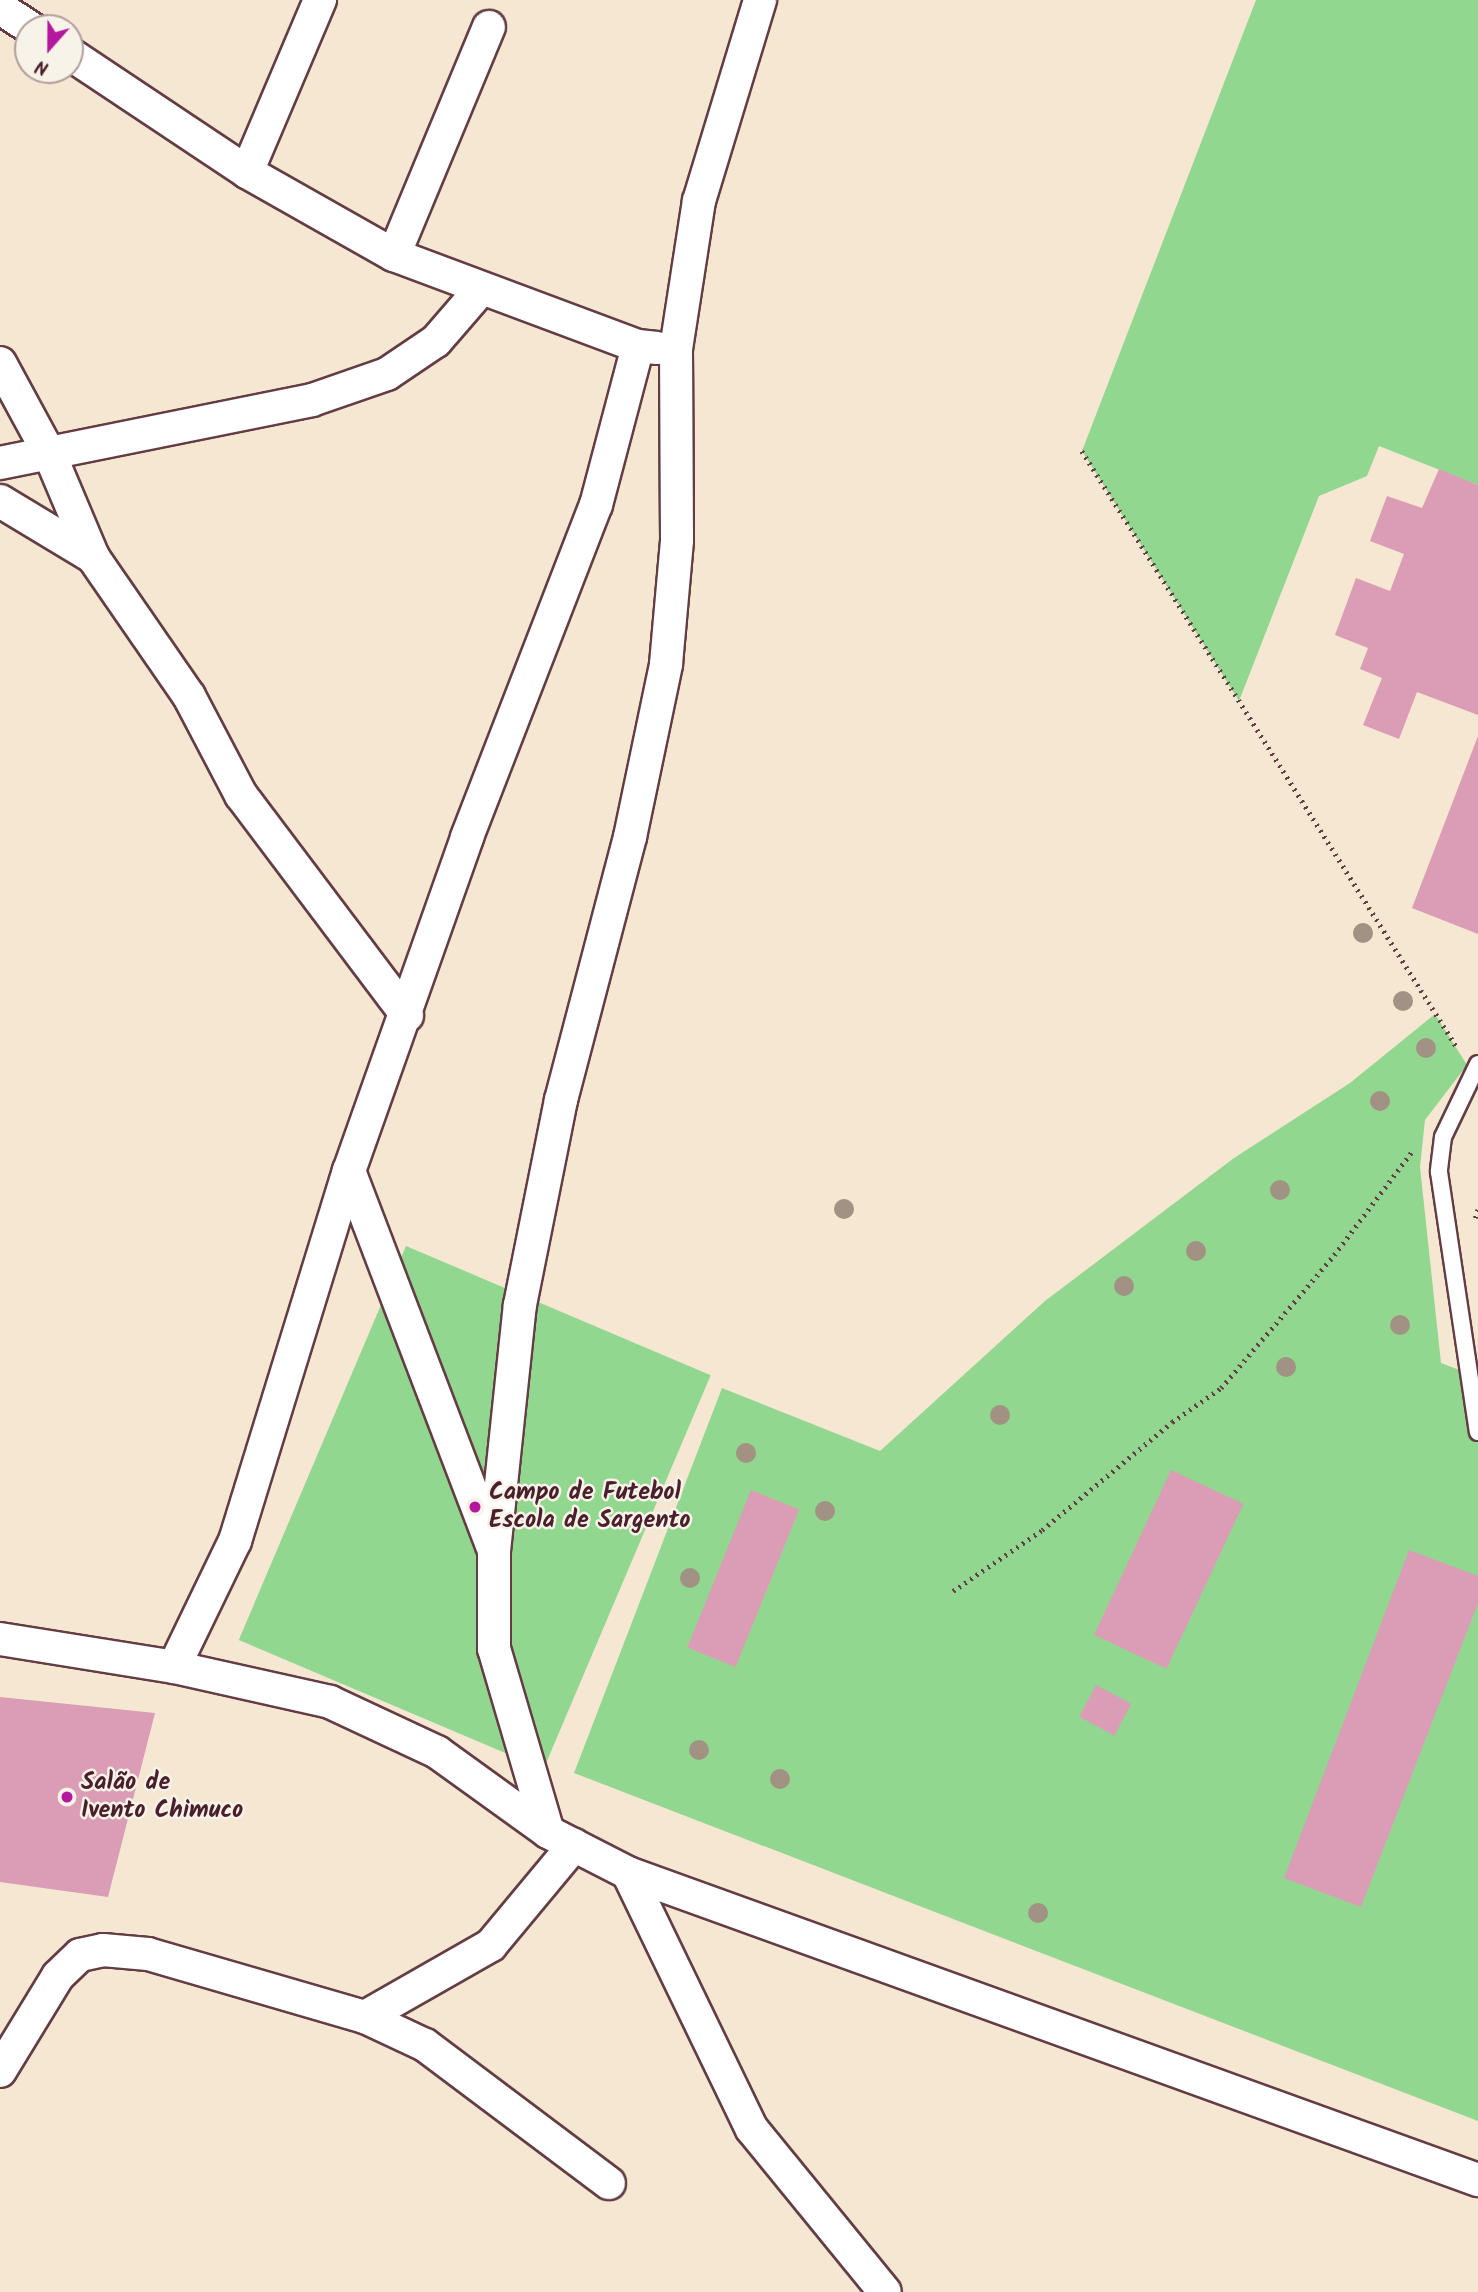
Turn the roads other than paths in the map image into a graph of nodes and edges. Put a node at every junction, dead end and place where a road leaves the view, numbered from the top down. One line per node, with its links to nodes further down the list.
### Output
1 (320, 0): 5 (street)
2 (760, 0): 9 (street)
3 (489, 27): 6 (street)
4 (84, 63): 5 (street)
5 (247, 172): 6 (street)
6 (394, 255): 7 (street)
7 (481, 289): 8 (street); 11 (street)
8 (638, 346): 9 (street); 15 (street)
9 (676, 349): 19 (street)
10 (0, 363): 11 (street)
11 (50, 455): 12 (street); 14 (street)
12 (0, 463)
13 (0, 501): 14 (street)
14 (93, 556): 15 (street)
15 (407, 1016): 17 (street)
16 (1475, 1068): 18 (lane)
17 (349, 1171): 19 (street); 21 (street)
18 (1478, 1432)
19 (494, 1551): 22 (street)
20 (0, 1639): 21 (street)
21 (174, 1667): 22 (street)
22 (561, 1838): 23 (street); 24 (street)
23 (628, 1873): 26 (street); 28 (street)
24 (365, 2017): 25 (street); 27 (street)
25 (0, 2071)
26 (1478, 2180)
27 (609, 2183)
28 (854, 2254): 29 (street); 30 (street)
29 (852, 2292)
30 (885, 2292)

